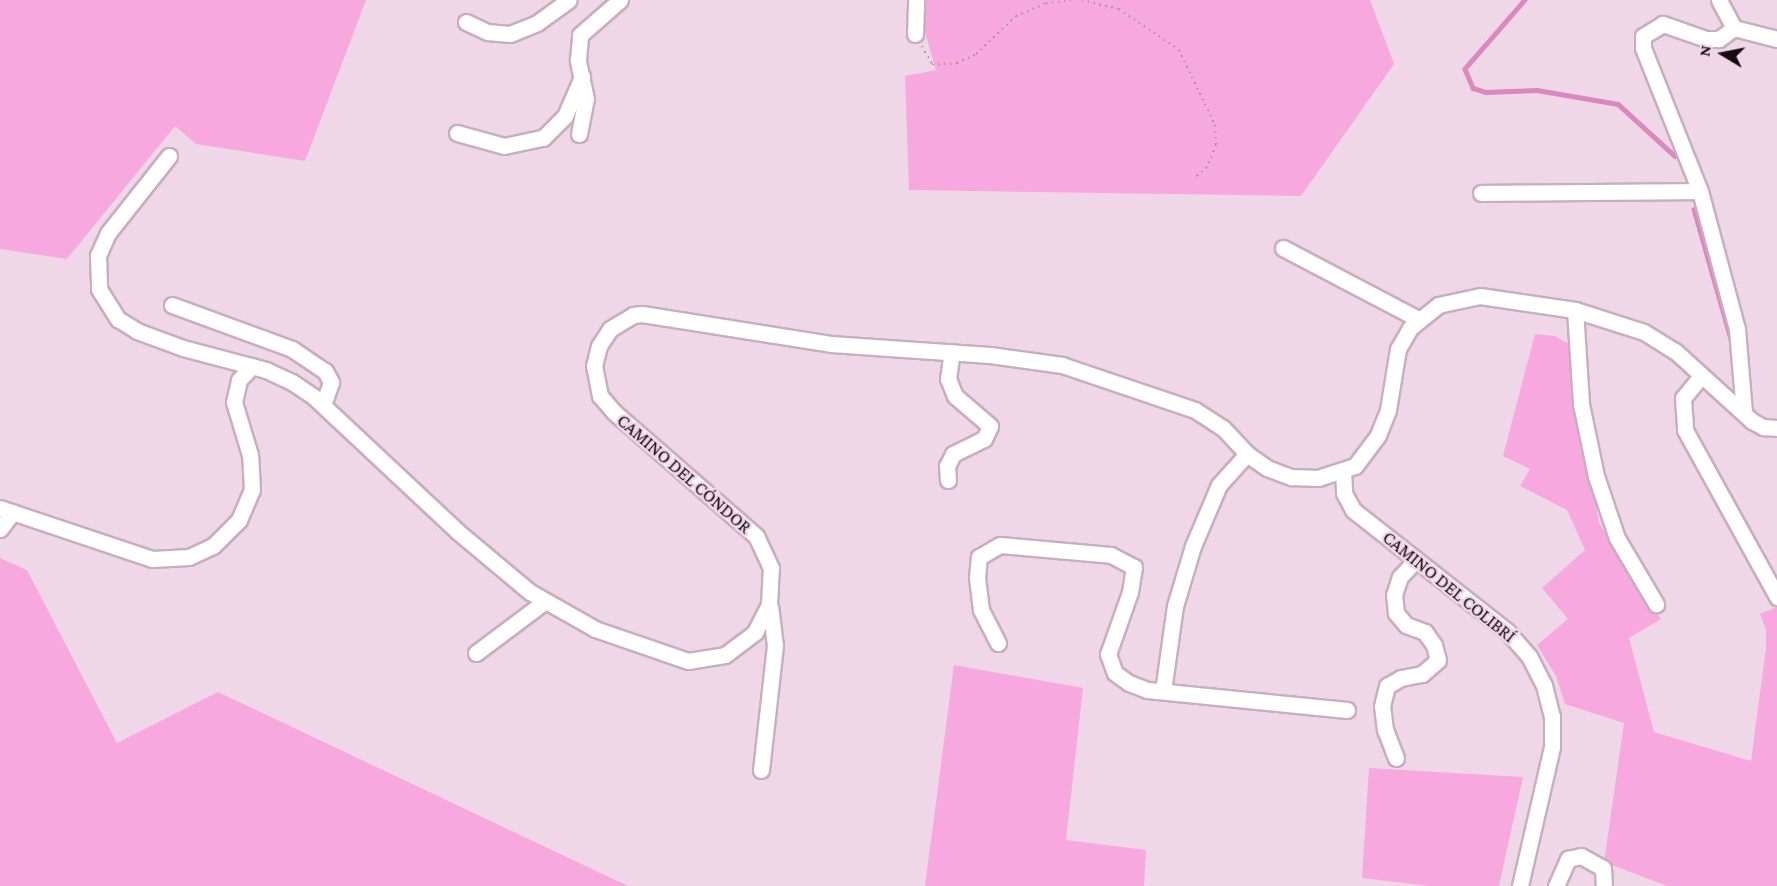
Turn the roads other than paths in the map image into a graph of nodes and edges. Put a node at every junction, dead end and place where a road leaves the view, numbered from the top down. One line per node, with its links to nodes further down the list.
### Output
1 (569, 0): 5 (street)
2 (620, 0): 9 (street)
3 (915, 0): 7 (street)
4 (1719, 0): 6 (street)
5 (466, 22)
6 (1734, 28): 8 (street); 13 (street)
7 (915, 34)
8 (1777, 39)
9 (582, 77): 10 (street); 11 (street)
10 (457, 133)
11 (579, 134)
12 (169, 156): 20 (street, CAMINO DEL CÓNDOR)
13 (1700, 191): 14 (street); 23 (street)
14 (1481, 193)
15 (1283, 249): 18 (street)
16 (172, 305): 22 (street)
17 (1575, 310): 18 (street, CAMINO DEL CÓNDOR); 21 (street, CAMINO DEL CÓNDOR); 34 (street)
18 (1418, 319): 26 (street, CAMINO DEL CÓNDOR)
19 (952, 352): 25 (street, CAMINO DEL CÓNDOR); 27 (street); 33 (street, CAMINO DEL CÓNDOR)
20 (252, 366): 22 (street, CAMINO DEL CÓNDOR); 28 (street)
21 (1701, 376): 23 (street, CAMINO DEL CÓNDOR); 31 (street)
22 (323, 405): 32 (street, CAMINO DEL CÓNDOR)
23 (1744, 413): 24 (street, CAMINO DEL CÓNDOR)
24 (1777, 428)
25 (1247, 454): 26 (street, CAMINO DEL CÓNDOR); 37 (street)
26 (1343, 471): 30 (street, CAMINO DEL COLIBRÍ)
27 (948, 480)
28 (7, 510): 29 (street)
29 (0, 529)
30 (1416, 560): 39 (street); 41 (street, CAMINO DEL COLIBRÍ)
31 (1777, 597)
32 (544, 602): 33 (street, CAMINO DEL CÓNDOR); 36 (street)
33 (770, 604): 40 (street)
34 (1656, 604)
35 (998, 643): 37 (street)
36 (476, 654)
37 (1163, 691): 38 (street)
38 (1347, 710)
39 (1396, 758)
40 (761, 770)
41 (1520, 886)
42 (1556, 886): 43 (street)
43 (1604, 886)

